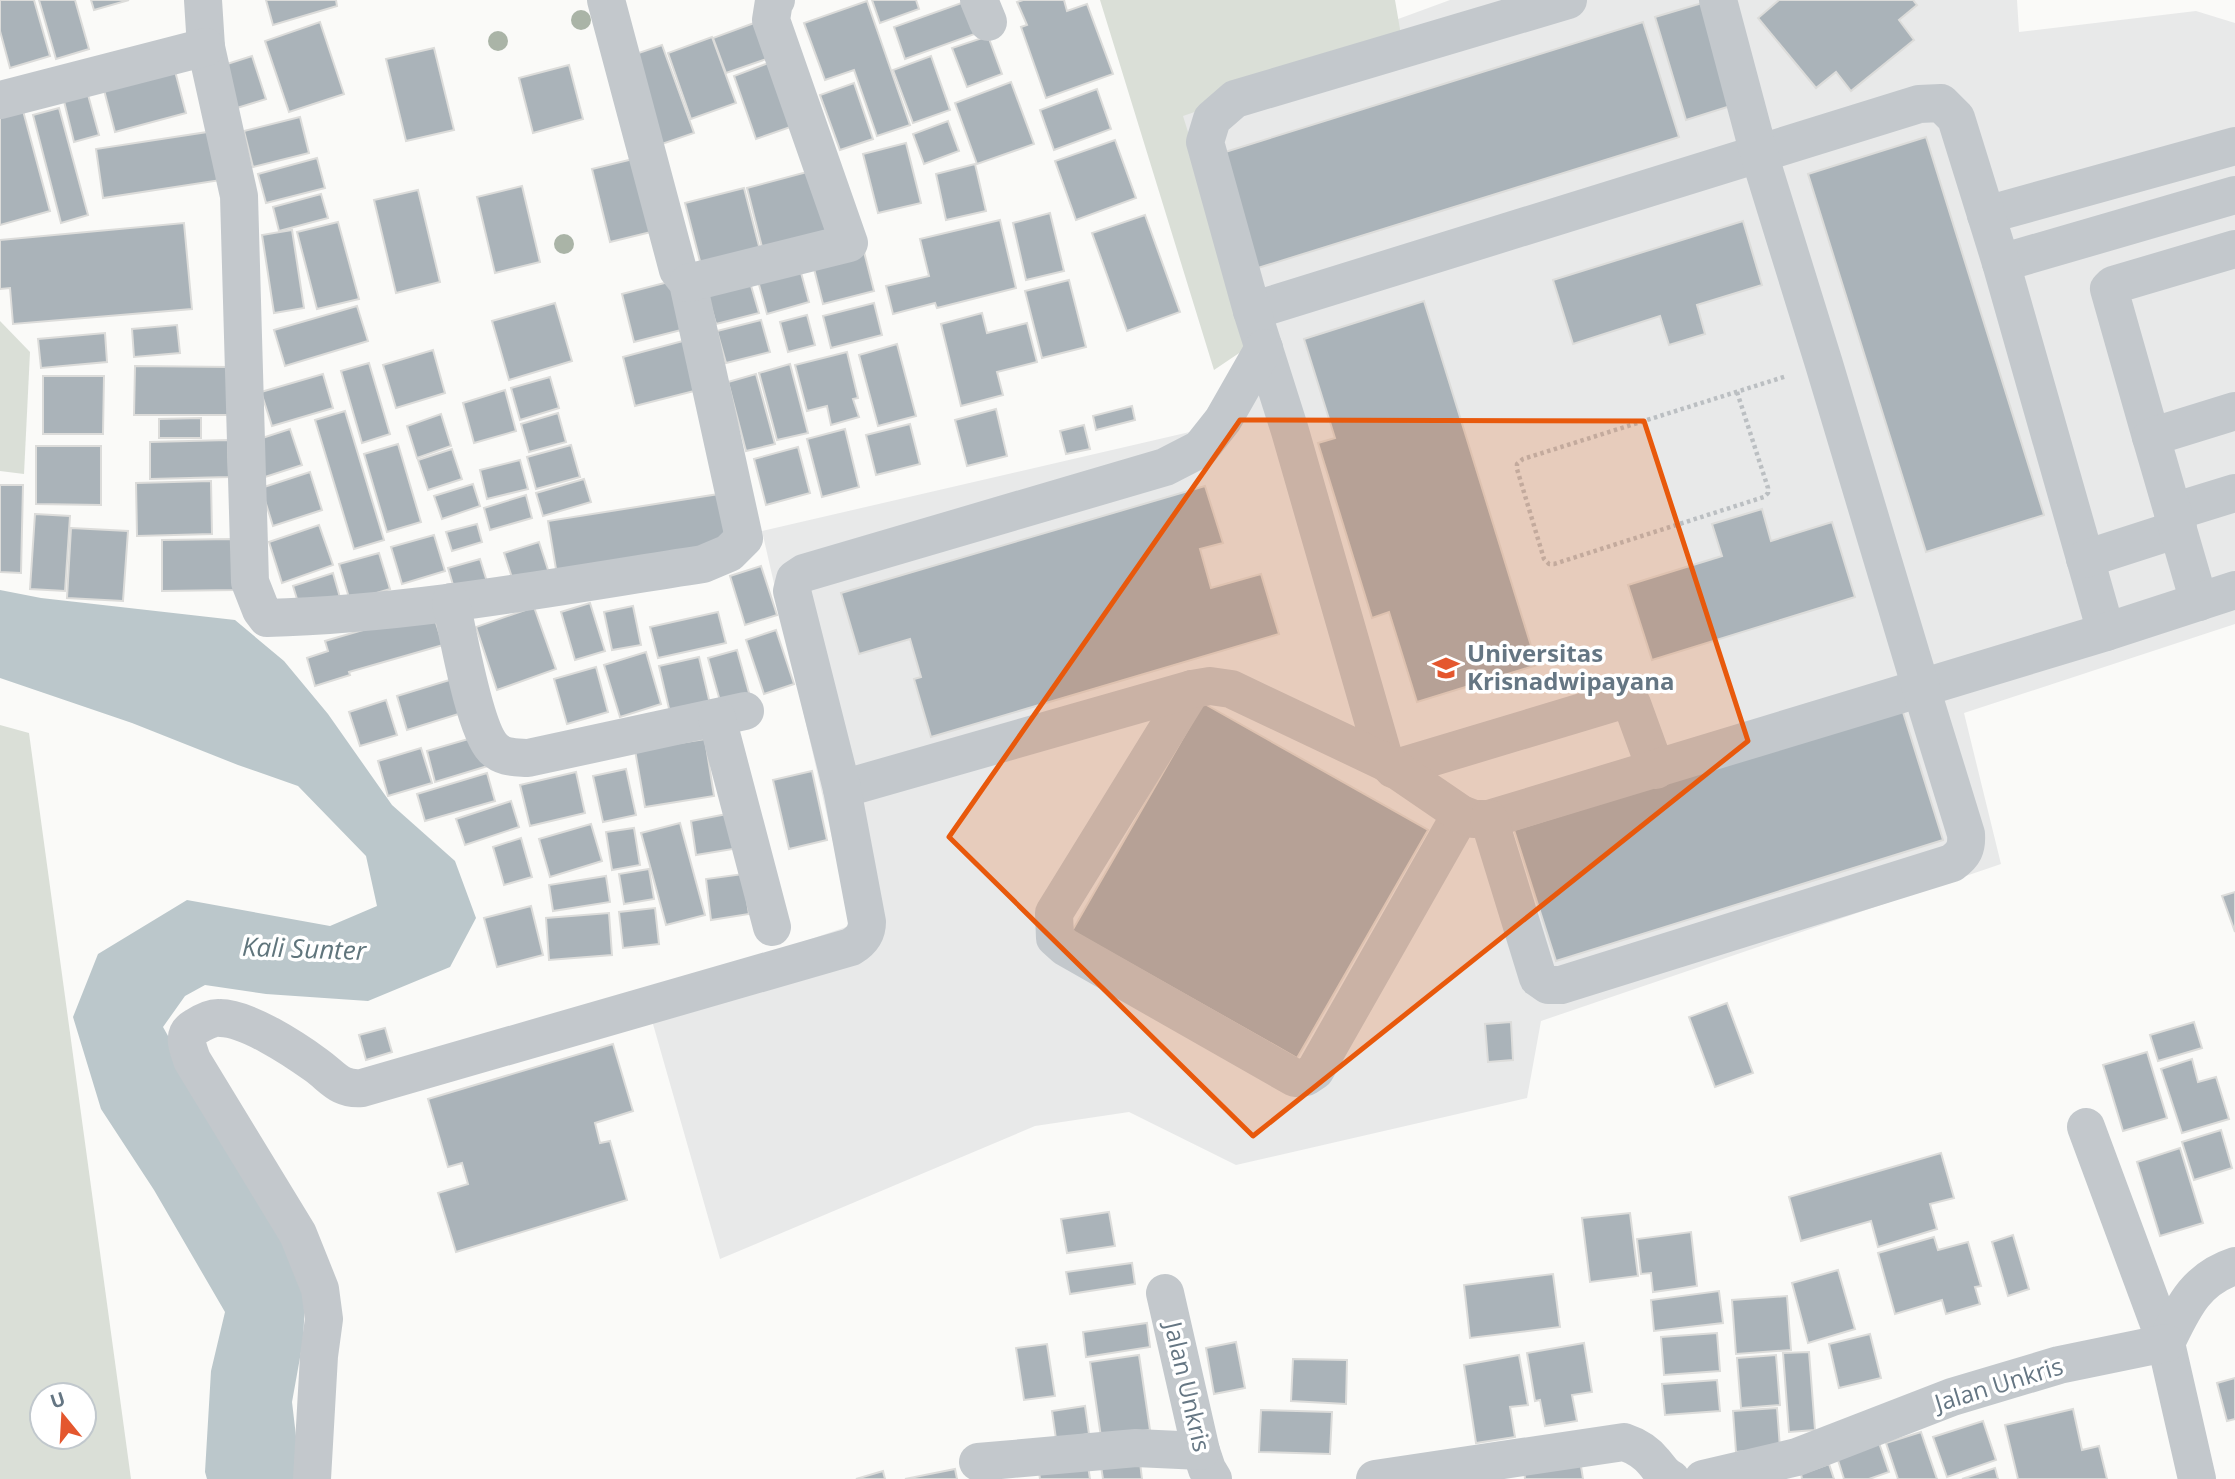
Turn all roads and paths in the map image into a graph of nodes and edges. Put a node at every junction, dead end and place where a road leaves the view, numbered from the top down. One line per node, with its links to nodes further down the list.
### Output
1 (203, 0): 6 (street)
2 (606, 0): 14 (street)
3 (776, 0): 14 (street)
4 (1568, 0): 15 (street)
5 (1718, 0): 9 (street)
6 (206, 47): 7 (street); 25 (street)
7 (0, 100)
8 (2235, 146): 11 (street)
9 (1759, 154): 11 (street); 15 (street); 17 (street)
10 (2235, 195): 13 (street)
11 (1986, 215): 13 (street)
12 (2235, 249): 20 (street)
13 (2001, 263): 23 (street)
14 (688, 283): 25 (street)
15 (1252, 311): 16 (street)
16 (1264, 348): 30 (street); 32 (street)
17 (1824, 364): 18 (path); 28 (street)
18 (1737, 392): 18 (path)
19 (2235, 411): 20 (street)
20 (2151, 437): 22 (street)
21 (2235, 493): 22 (street)
22 (2175, 520): 23 (street); 26 (street)
23 (2085, 559): 27 (street)
24 (2235, 590): 26 (street)
25 (451, 602): 34 (street)
26 (2199, 602): 27 (street)
27 (2106, 632): 28 (street)
28 (1920, 688): 31 (street); 33 (street)
29 (1192, 689): 30 (street); 32 (street); 33 (street)
30 (1389, 765): 31 (street); 33 (street)
31 (1656, 769): 33 (street)
32 (842, 789): 42 (street)
33 (1475, 816)
34 (772, 928)
35 (2086, 1127): 38 (street)
36 (2235, 1266): 38 (street)
37 (1165, 1293): 40 (street, Jalan Unkris)
38 (2166, 1343): 41 (street, Jalan Unkris); 45 (street)
39 (978, 1462): 40 (street)
40 (1207, 1465)
41 (1714, 1478)
42 (312, 1479)
43 (1375, 1479): 44 (street)
44 (1671, 1479)
45 (2197, 1479)

